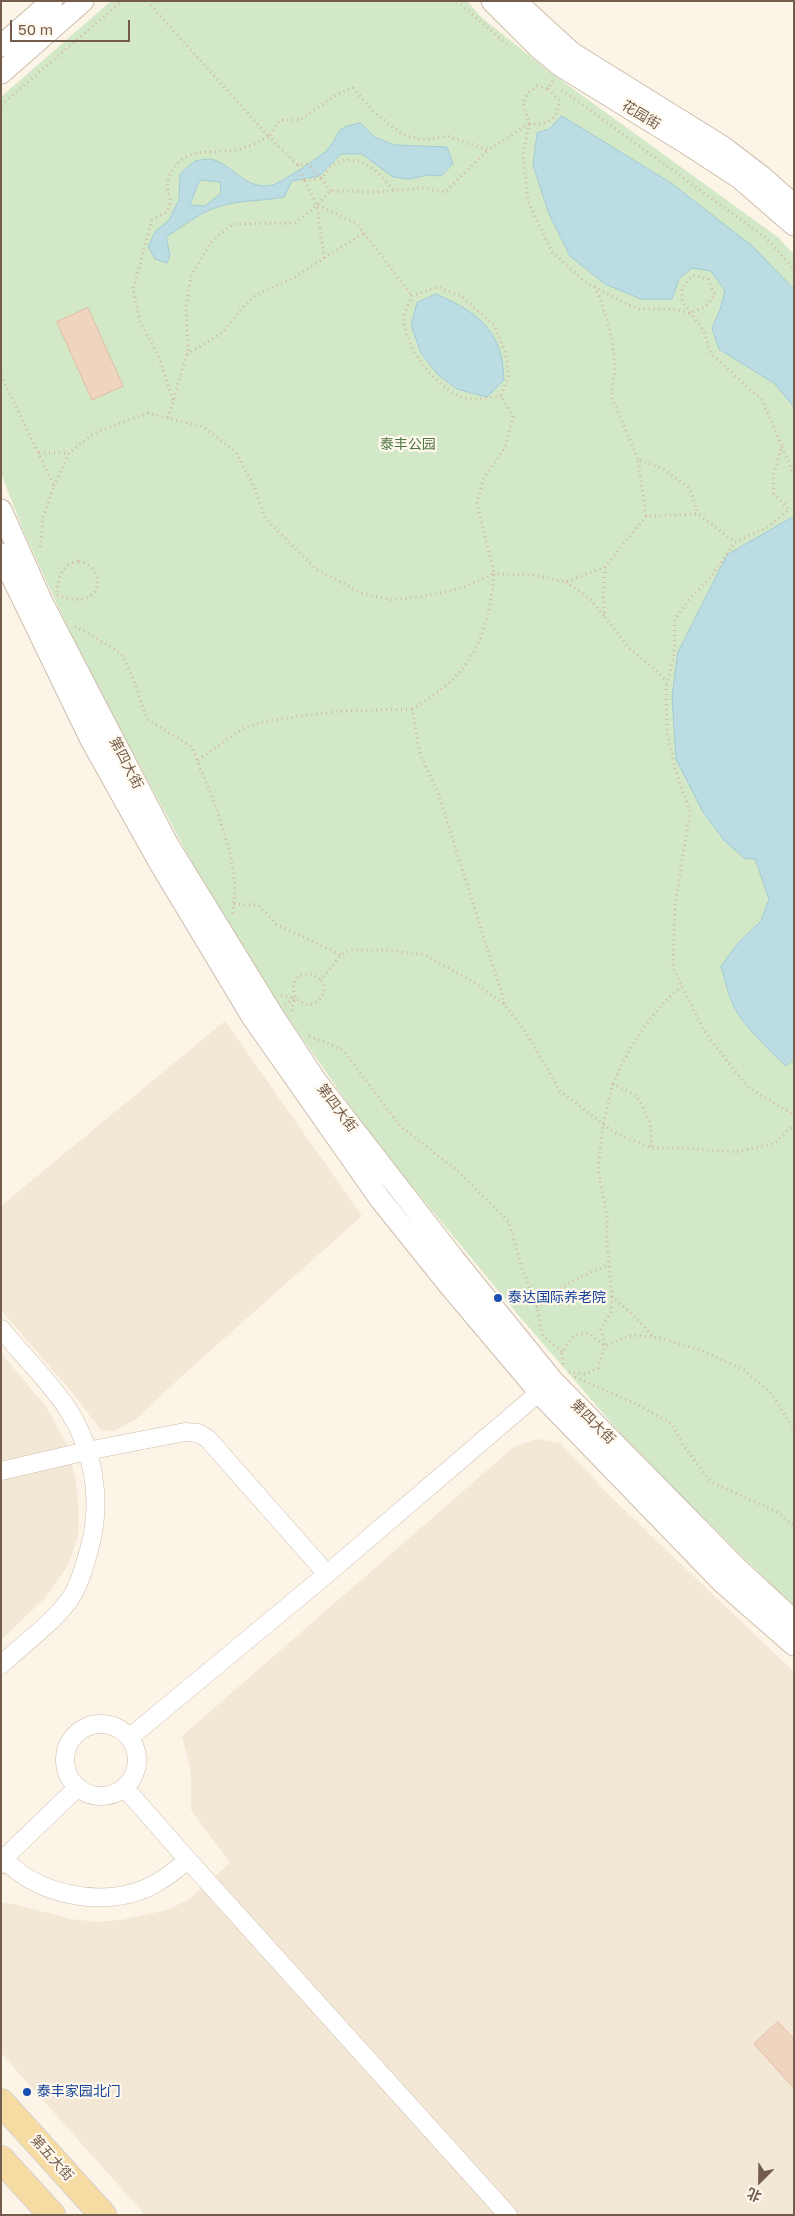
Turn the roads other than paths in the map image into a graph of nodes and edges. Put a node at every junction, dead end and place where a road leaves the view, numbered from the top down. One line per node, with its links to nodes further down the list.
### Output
1 (52, 1): 5 (street)
2 (83, 1): 6 (street)
3 (492, 1): 8 (street, 花园街)
4 (514, 1): 7 (street, 花园街)
5 (1, 46)
6 (1, 73)
7 (794, 205)
8 (794, 226)
9 (1, 510): 12 (street, 第四大街)
10 (1, 554): 12 (street, 第四大街)
11 (1, 1329): 13 (street)
12 (552, 1382): 15 (street); 16 (street, 第四大街); 17 (street, 第四大街)
13 (87, 1451): 14 (street); 15 (street); 18 (street)
14 (1, 1471)
15 (328, 1574): 19 (street)
16 (794, 1621)
17 (794, 1645)
18 (1, 1665)
19 (129, 1738): 20 (street); 21 (street)
20 (78, 1787): 21 (street); 22 (street)
21 (124, 1788): 23 (street)
22 (2, 1859): 23 (street)
23 (188, 1860): 28 (street)
24 (1, 2102): 27 (main road, 第五大街)
25 (1, 2159): 26 (main road)
26 (52, 2215)
27 (103, 2215)
28 (508, 2215)

